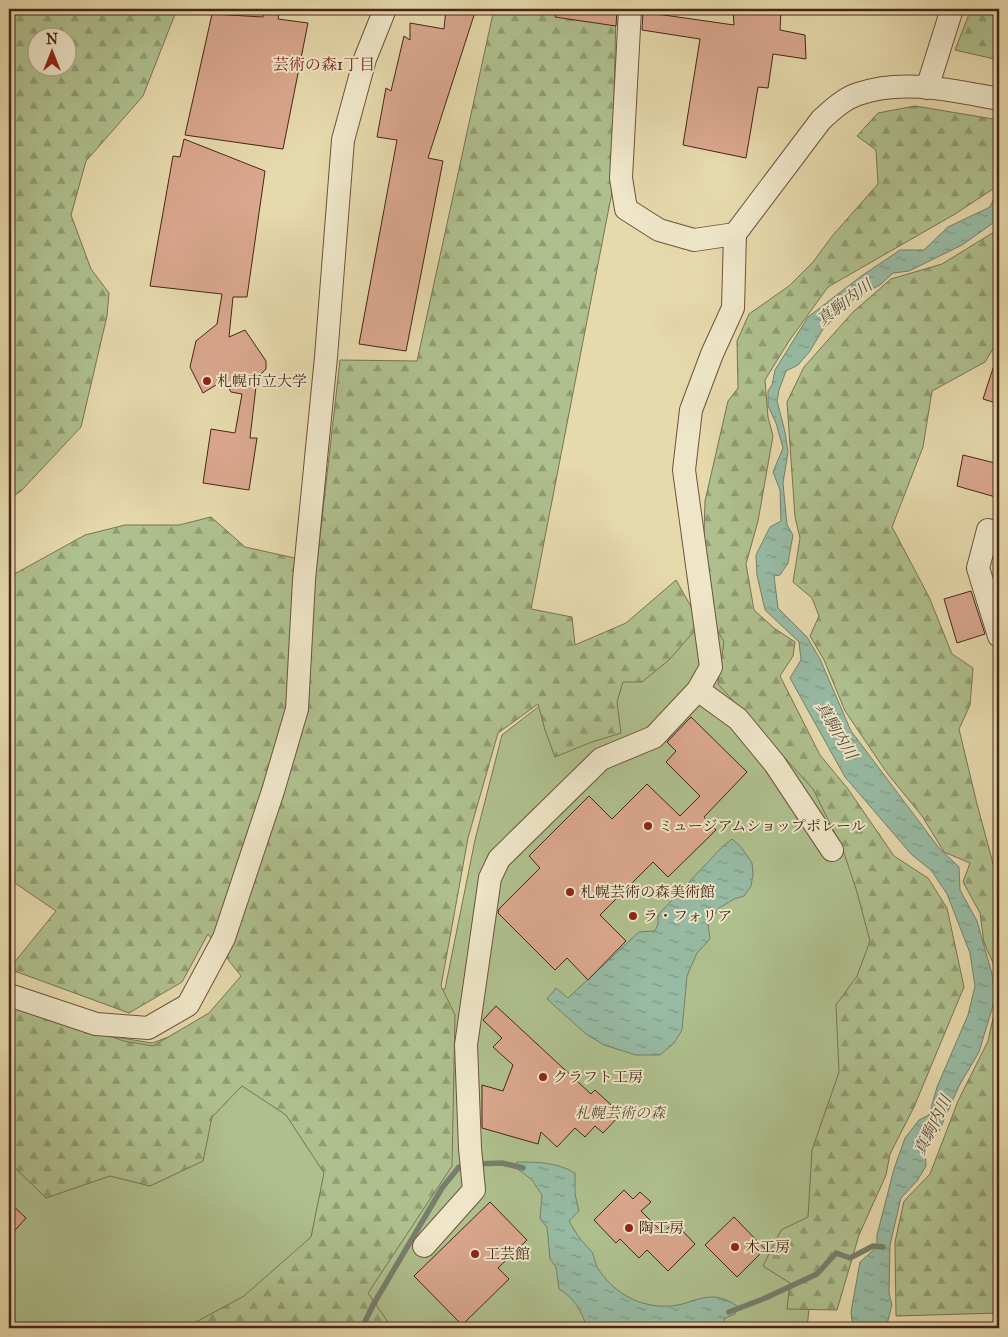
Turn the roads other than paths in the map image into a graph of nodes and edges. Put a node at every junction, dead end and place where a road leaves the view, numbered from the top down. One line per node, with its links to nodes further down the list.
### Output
1 (385, 9): 11 (street)
2 (630, 9): 6 (street)
3 (952, 9): 4 (street)
4 (927, 88): 5 (street); 6 (street)
5 (999, 99)
6 (734, 234): 9 (street)
7 (999, 533): 8 (street)
8 (999, 636)
9 (698, 690): 10 (street); 12 (street)
10 (832, 850)
11 (9, 995)
12 (424, 1246)

